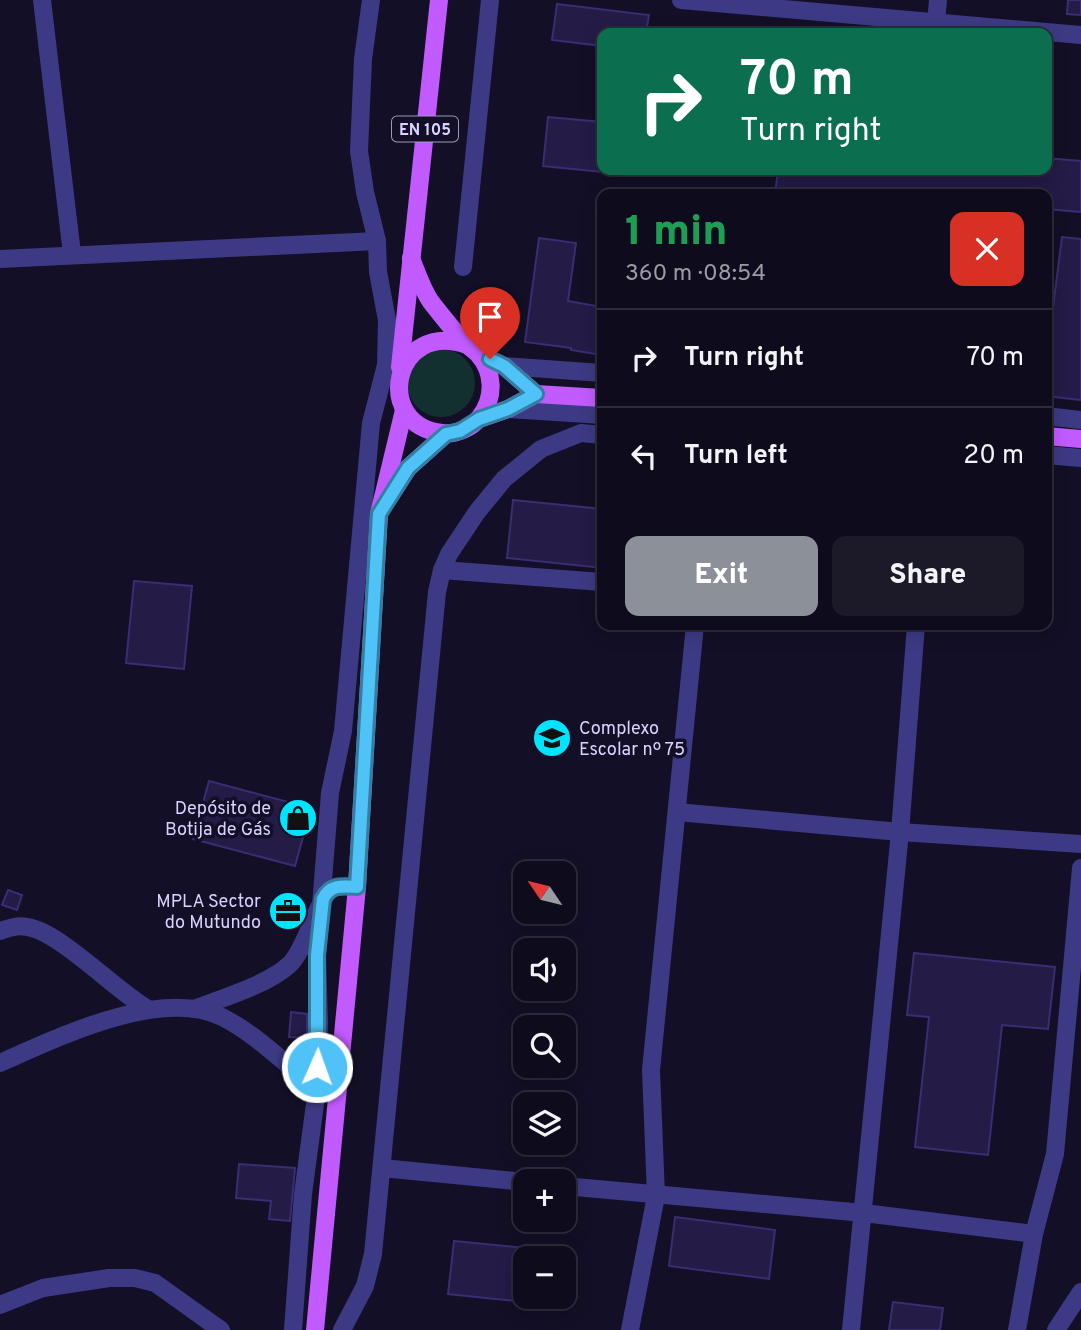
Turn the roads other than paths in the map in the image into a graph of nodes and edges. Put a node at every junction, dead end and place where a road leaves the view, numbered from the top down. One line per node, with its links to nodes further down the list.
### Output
1 (42, 0): 13 (street)
2 (371, 0): 12 (street)
3 (439, 0): 14 (main road, EN 105)
4 (490, 0): 16 (street)
5 (681, 0): 7 (street)
6 (938, 0): 8 (street)
7 (703, 1): 8 (street)
8 (936, 23): 9 (street)
9 (996, 28)
10 (1052, 33): 11 (street)
11 (1081, 35)
12 (377, 242): 13 (street); 45 (street)
13 (72, 254): 15 (street)
14 (411, 258): 17 (main road); 20 (main road, EN 105)
15 (0, 259)
16 (463, 267)
17 (472, 349): 18 (main road); 20 (main road); 27 (main road)
18 (504, 366): 19 (street); 21 (main road)
19 (597, 373)
20 (399, 378): 24 (main road)
21 (536, 394): 22 (main road); 23 (main road)
22 (597, 398)
23 (508, 409): 25 (street); 27 (main road)
24 (404, 410): 29 (main road); 35 (main road)
25 (597, 415)
26 (1052, 417): 28 (street)
27 (479, 419): 29 (main road)
28 (1081, 419)
29 (446, 434): 35 (main road)
30 (597, 435): 36 (street)
31 (1052, 437): 32 (main road)
32 (1081, 439)
33 (1052, 456): 34 (street)
34 (1081, 458)
35 (379, 514): 44 (main road)
36 (442, 570): 37 (street); 52 (street)
37 (597, 582)
38 (695, 630): 40 (street)
39 (916, 630): 41 (street)
40 (677, 812): 41 (street); 55 (street)
41 (900, 832): 42 (street); 56 (street)
42 (1081, 844)
43 (1081, 868): 57 (street)
44 (357, 887): 45 (street); 51 (main road)
45 (323, 899): 48 (street); 50 (street)
46 (0, 931): 47 (street)
47 (148, 1009): 48 (street); 49 (street)
48 (194, 1009): 50 (street)
49 (0, 1063)
50 (317, 1089): 51 (street); 61 (street)
51 (337, 1098): 62 (main road)
52 (382, 1168): 53 (street); 63 (street)
53 (513, 1181)
54 (576, 1187): 55 (street)
55 (656, 1195): 56 (street); 64 (street)
56 (864, 1213): 57 (street); 65 (street)
57 (1034, 1234): 66 (street)
58 (1081, 1292): 67 (street)
59 (0, 1305): 60 (street)
60 (222, 1330)
61 (293, 1330)
62 (315, 1330)
63 (342, 1330)
64 (629, 1330)
65 (850, 1330)
66 (1017, 1330)
67 (1056, 1330)

